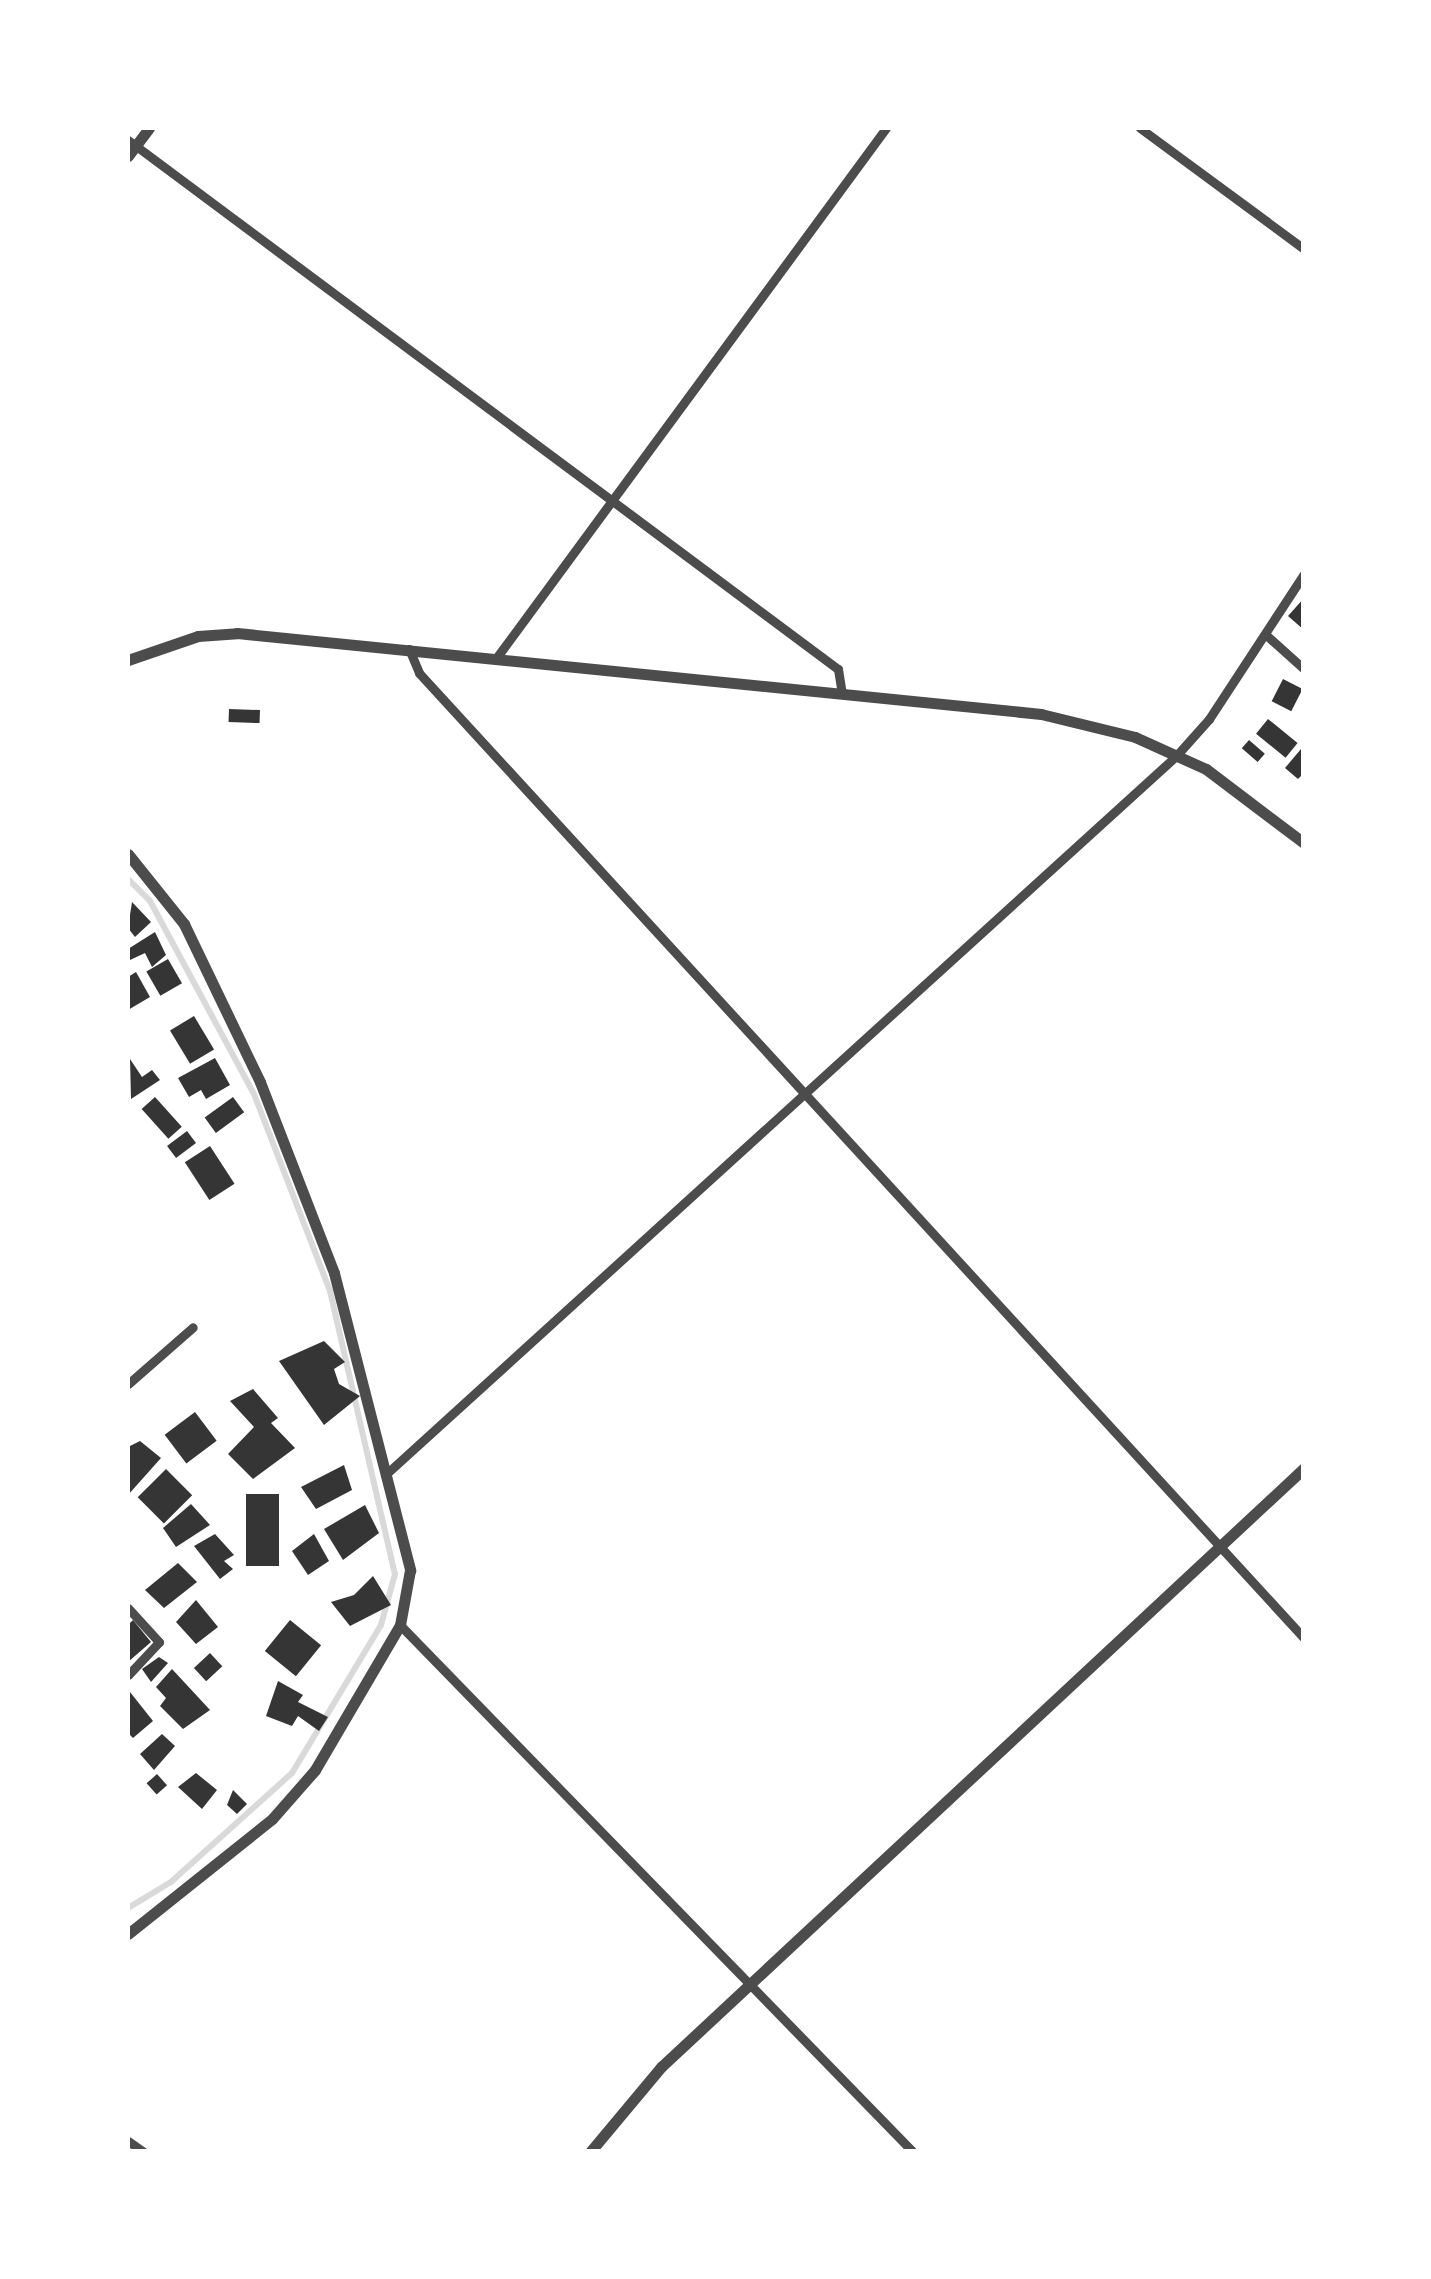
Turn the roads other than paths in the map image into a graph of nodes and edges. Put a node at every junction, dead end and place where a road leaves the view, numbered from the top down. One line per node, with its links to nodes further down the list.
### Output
1 (148, 128): 4 (street)
2 (886, 128): 6 (street)
3 (1140, 128): 5 (street)
4 (130, 147): 6 (street)
5 (1304, 248)
6 (611, 501): 10 (street); 13 (street)
7 (1304, 574): 8 (street)
8 (1264, 634): 12 (street); 14 (street)
9 (409, 650): 10 (street); 11 (street); 17 (street)
10 (497, 657): 13 (street)
11 (128, 660)
12 (1304, 669)
13 (842, 694): 14 (street)
14 (1176, 756): 15 (street); 17 (street)
15 (1304, 844)
16 (128, 854): 21 (street)
17 (806, 1093): 21 (street); 22 (street)
18 (193, 1327): 19 (street)
19 (128, 1384)
20 (1304, 1468): 22 (street)
21 (385, 1476): 24 (street)
22 (1221, 1542): 25 (street); 28 (street)
23 (128, 1608): 26 (street)
24 (400, 1625): 27 (street); 28 (street)
25 (1304, 1638)
26 (128, 1675)
27 (128, 1934)
28 (752, 1982): 31 (street); 32 (street)
29 (128, 2142): 30 (street)
30 (144, 2152)
31 (590, 2152)
32 (913, 2152)

